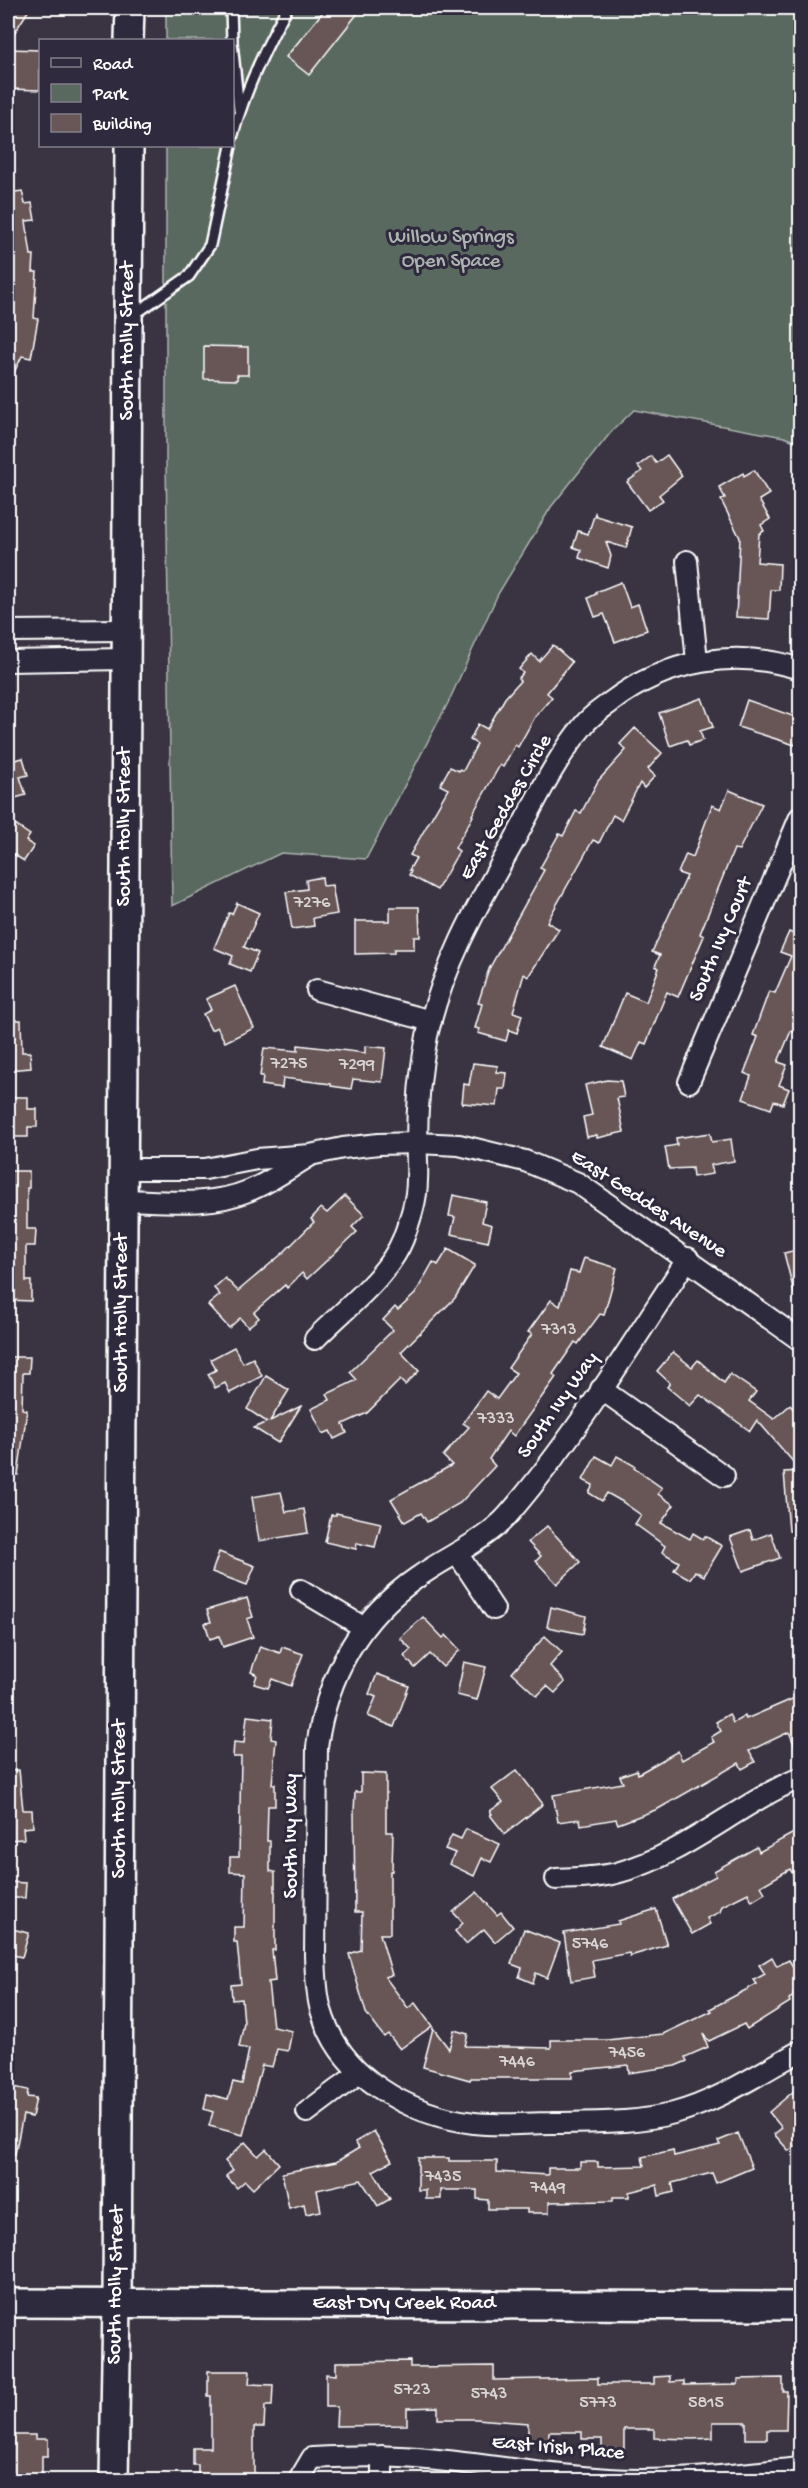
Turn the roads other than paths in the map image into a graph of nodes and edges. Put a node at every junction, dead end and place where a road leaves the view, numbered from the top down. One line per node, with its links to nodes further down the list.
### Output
1 (130, 8): 4 (main road)
2 (231, 8): 5 (lane)
3 (285, 9): 7 (lane)
4 (129, 39)
5 (232, 39)
6 (234, 61): 7 (lane)
7 (239, 112): 8 (lane)
8 (234, 131)
9 (129, 147): 11 (main road, South Holly Street)
10 (231, 147): 11 (lane)
11 (128, 319): 13 (main road, South Holly Street)
12 (687, 561): 16 (street)
13 (126, 630): 14 (street); 15 (main road, South Holly Street)
14 (8, 631)
15 (126, 659): 17 (street); 25 (main road, South Holly Street)
16 (698, 661): 18 (street, East Geddes Circle); 21 (street, East Geddes Circle)
17 (8, 662)
18 (801, 669)
19 (801, 817): 22 (street, South Ivy Court)
20 (317, 990): 21 (street)
21 (430, 1021): 23 (street, East Geddes Circle)
22 (689, 1082)
23 (417, 1143): 24 (street, East Geddes Avenue); 27 (street, East Geddes Avenue); 28 (street, East Geddes Circle)
24 (310, 1155): 25 (street, East Geddes Avenue); 26 (street, East Geddes Avenue)
25 (123, 1169): 26 (main road, South Holly Street)
26 (123, 1200): 41 (main road, South Holly Street)
27 (688, 1258): 29 (street, East Geddes Avenue); 30 (street, South Ivy Way)
28 (315, 1339)
29 (801, 1340)
30 (601, 1389): 31 (street); 32 (street, South Ivy Way)
31 (724, 1476)
32 (457, 1553): 34 (street); 35 (street, South Ivy Way)
33 (301, 1590): 35 (street)
34 (494, 1609)
35 (363, 1627): 39 (street, South Ivy Way)
36 (801, 1778): 37 (street)
37 (556, 1879)
38 (801, 2051): 39 (street, South Ivy Way)
39 (359, 2073): 40 (street)
40 (307, 2112)
41 (117, 2302): 42 (main road, East Dry Creek Road); 43 (main road, East Dry Creek Road); 46 (main road, South Holly Street)
42 (8, 2303)
43 (801, 2306)
44 (382, 2456): 45 (street, East Irish Place); 47 (street, East Irish Place); 48 (street)
45 (801, 2468)
46 (114, 2481)
47 (300, 2481)
48 (382, 2481)

